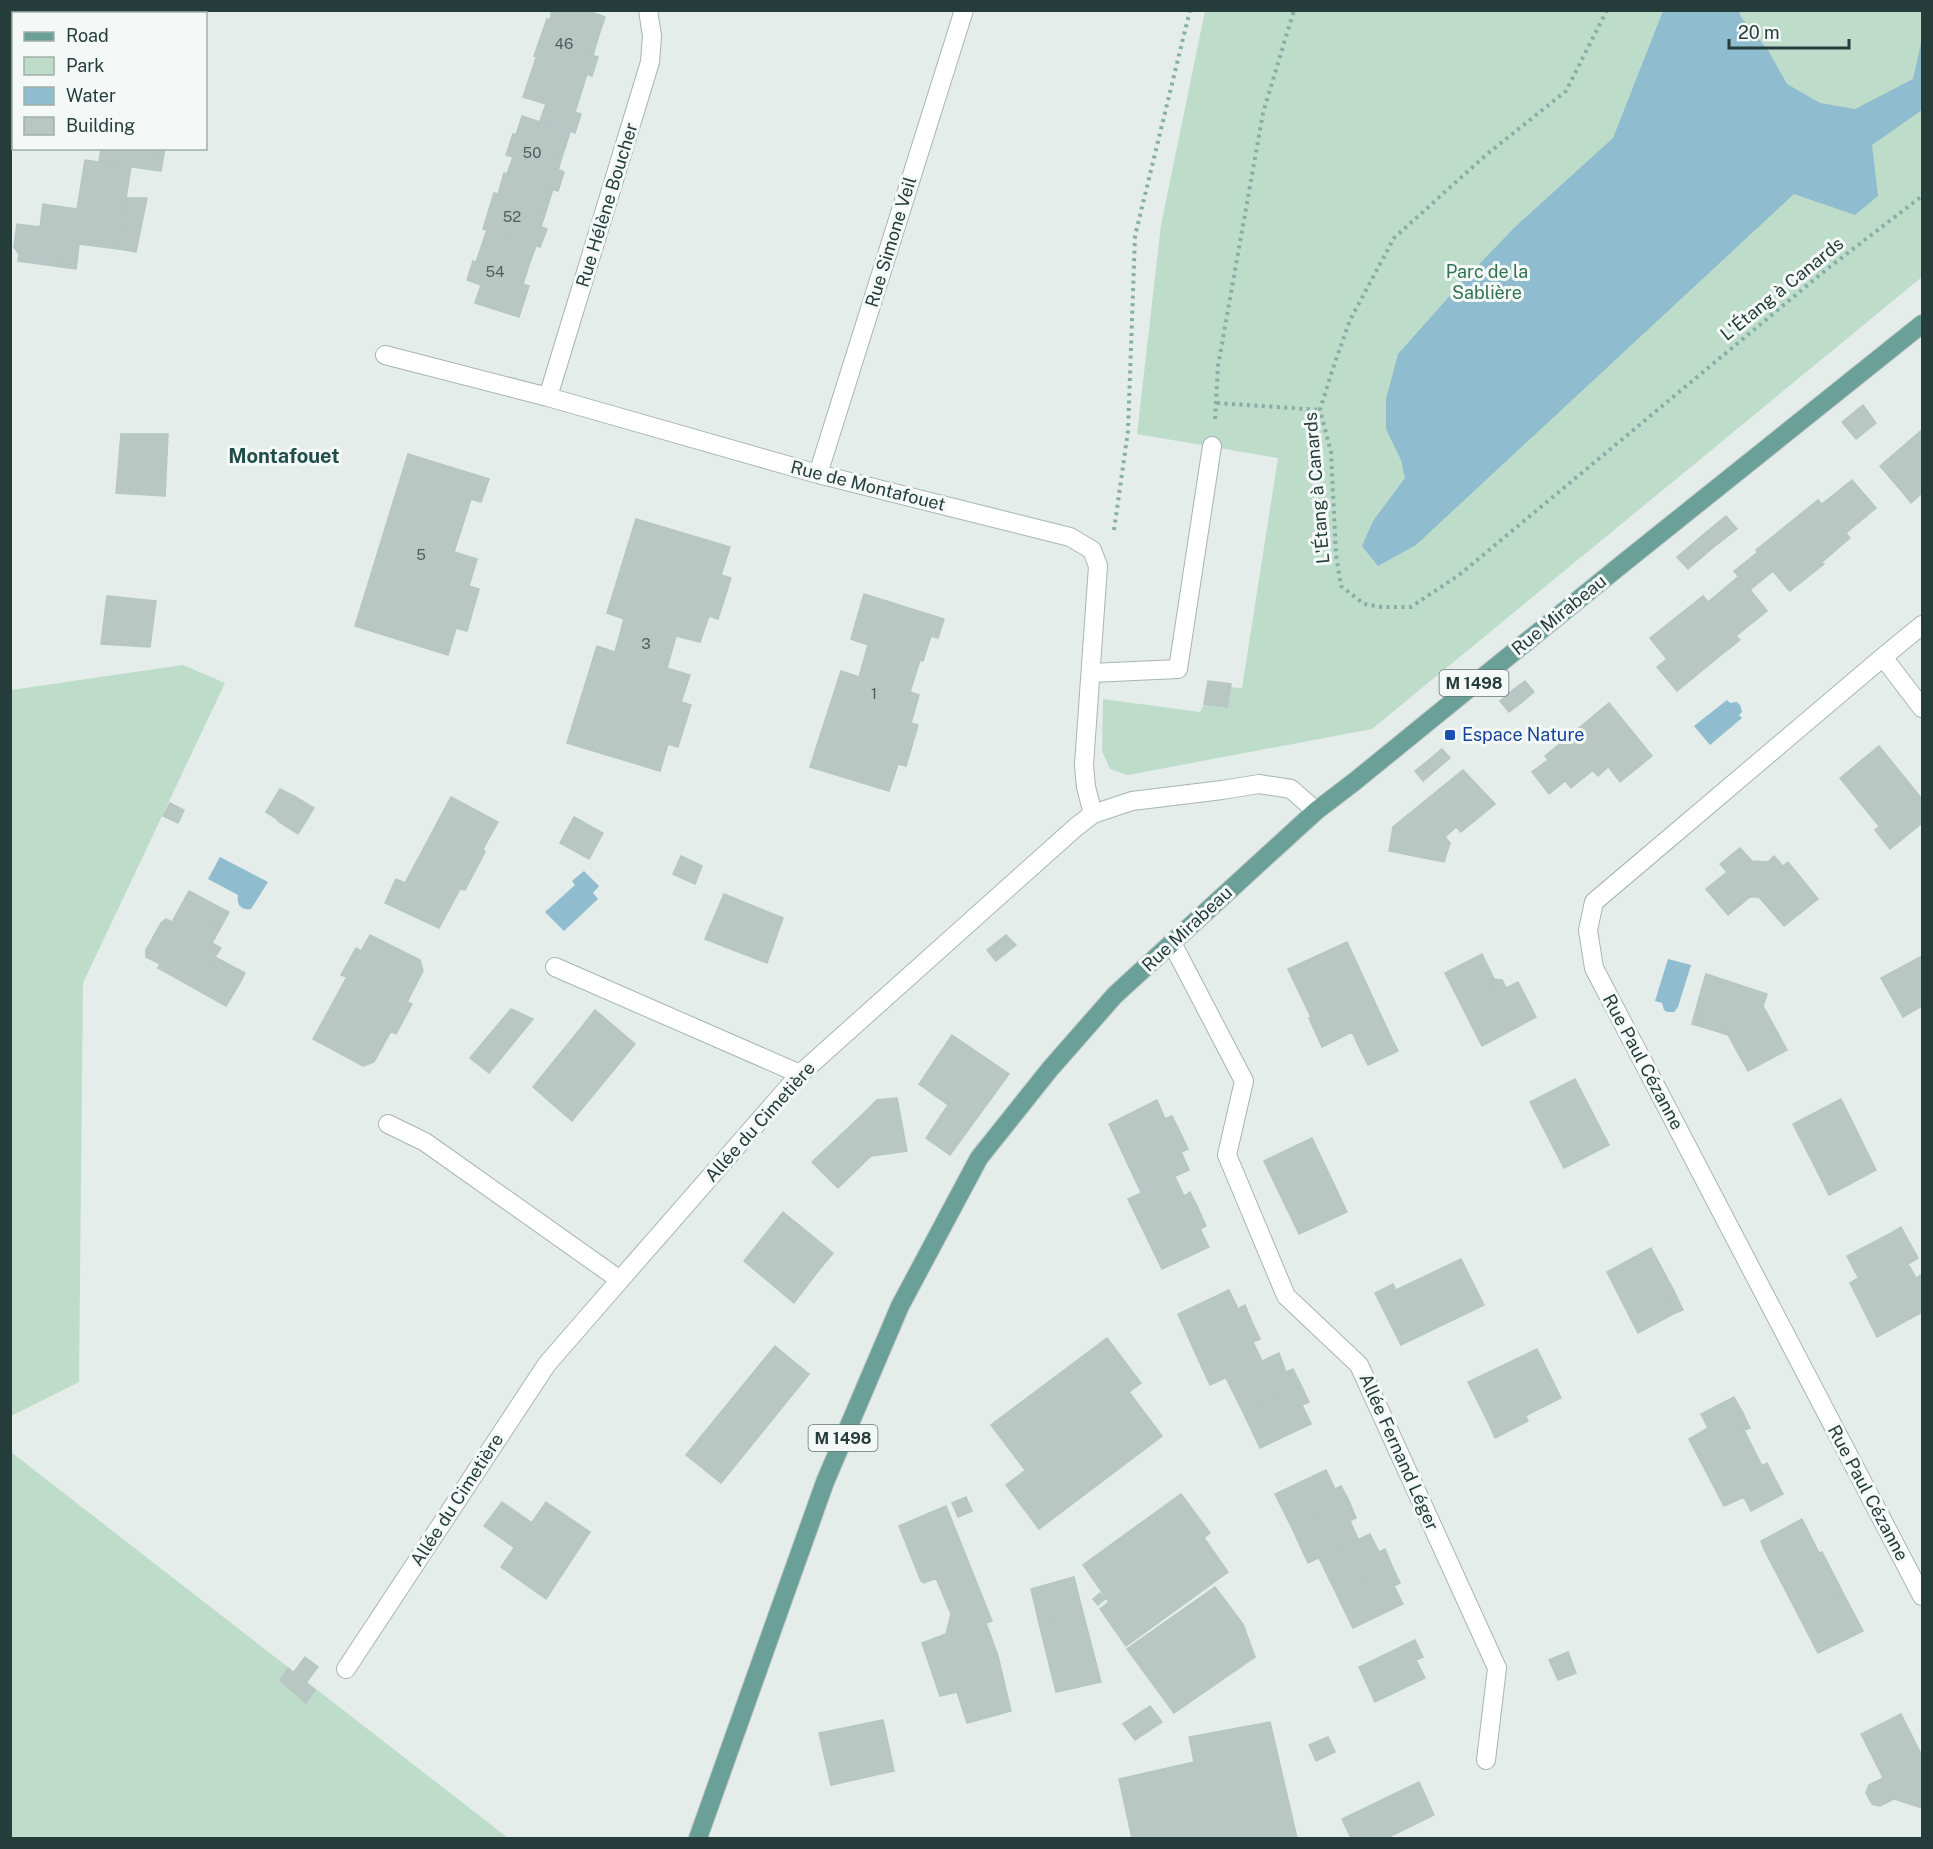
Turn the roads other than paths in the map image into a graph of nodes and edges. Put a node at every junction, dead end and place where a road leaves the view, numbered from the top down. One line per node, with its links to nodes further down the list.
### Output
1 (648, 10): 5 (street, Rue Hélène Boucher)
2 (964, 10): 7 (street, Rue Simone Veil)
3 (1923, 324): 12 (main road, Rue Mirabeau / M 1498)
4 (385, 355): 5 (street, Rue de Montafouet)
5 (548, 397): 7 (street, Rue de Montafouet)
6 (1212, 446): 10 (street)
7 (818, 474): 10 (street, Rue de Montafouet)
8 (1923, 625): 9 (street, Rue Paul Cézanne)
9 (1883, 657): 11 (street); 19 (street, Rue Paul Cézanne)
10 (1091, 673): 13 (street)
11 (1923, 708)
12 (1316, 811): 13 (street, Allée du Cimetière); 14 (main road, Rue Mirabeau / M 1498)
13 (1093, 814): 16 (street, Allée du Cimetière)
14 (1172, 943): 21 (street, Allée Fernand Léger); 22 (main road, Rue Mirabeau / M 1498)
15 (555, 967): 16 (street)
16 (800, 1074): 18 (street, Allée du Cimetière)
17 (388, 1124): 18 (street)
18 (620, 1280): 20 (street, Allée du Cimetière)
19 (1923, 1596)
20 (346, 1670)
21 (1486, 1760)
22 (698, 1839)

